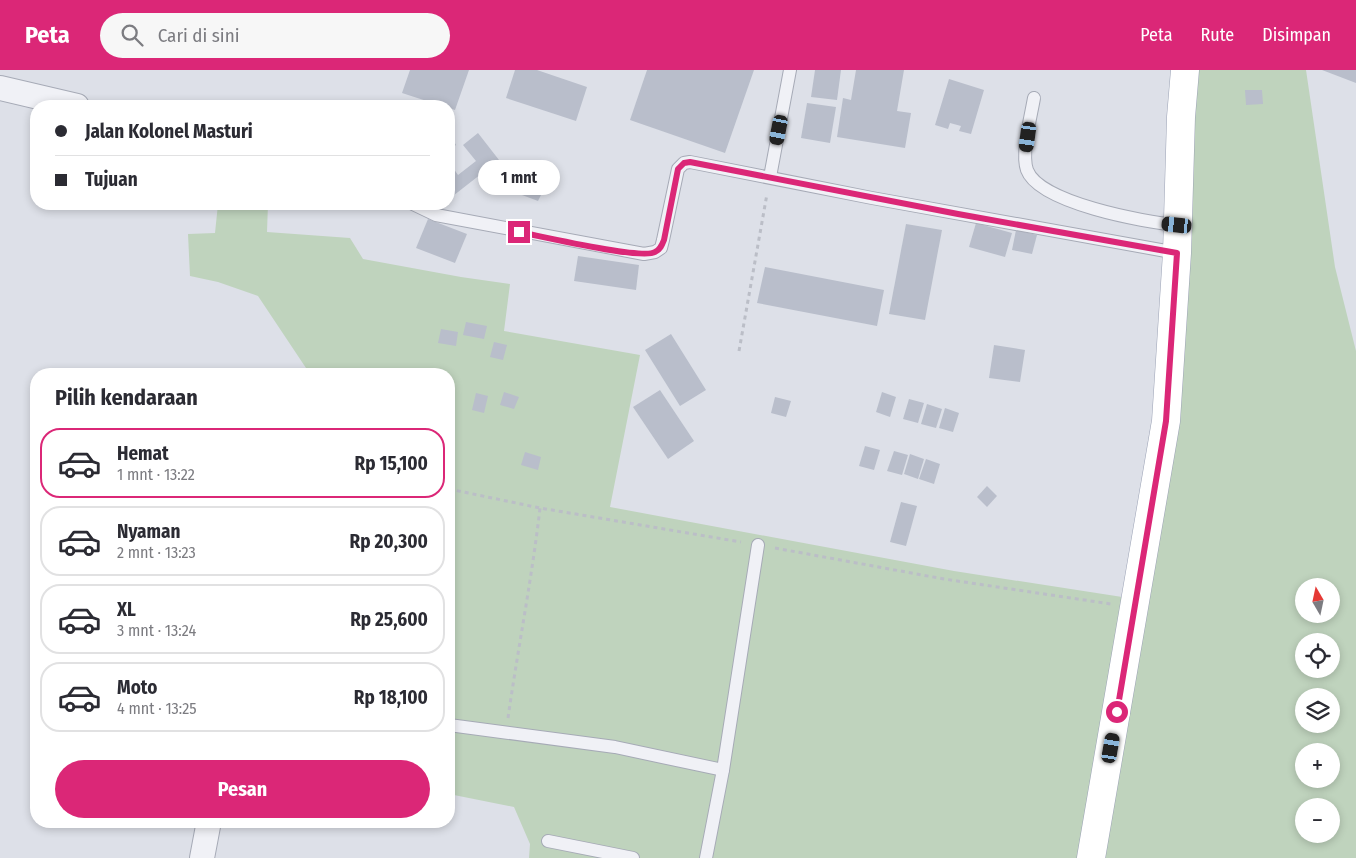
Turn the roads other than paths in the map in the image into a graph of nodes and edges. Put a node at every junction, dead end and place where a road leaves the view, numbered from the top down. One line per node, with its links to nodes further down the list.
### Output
1 (790, 70): 6 (lane)
2 (1185, 70): 8 (main road)
3 (0, 88): 5 (street)
4 (1034, 98): 8 (lane)
5 (51, 100)
6 (770, 177): 7 (lane); 9 (lane)
7 (424, 210)
8 (1177, 225): 9 (main road)
9 (1177, 253): 18 (main road)
10 (758, 545): 12 (lane)
11 (455, 726): 12 (lane)
12 (724, 770): 17 (lane)
13 (208, 828): 15 (street)
14 (548, 841): 16 (lane)
15 (202, 858)
16 (633, 858)
17 (706, 858)
18 (1091, 858)

